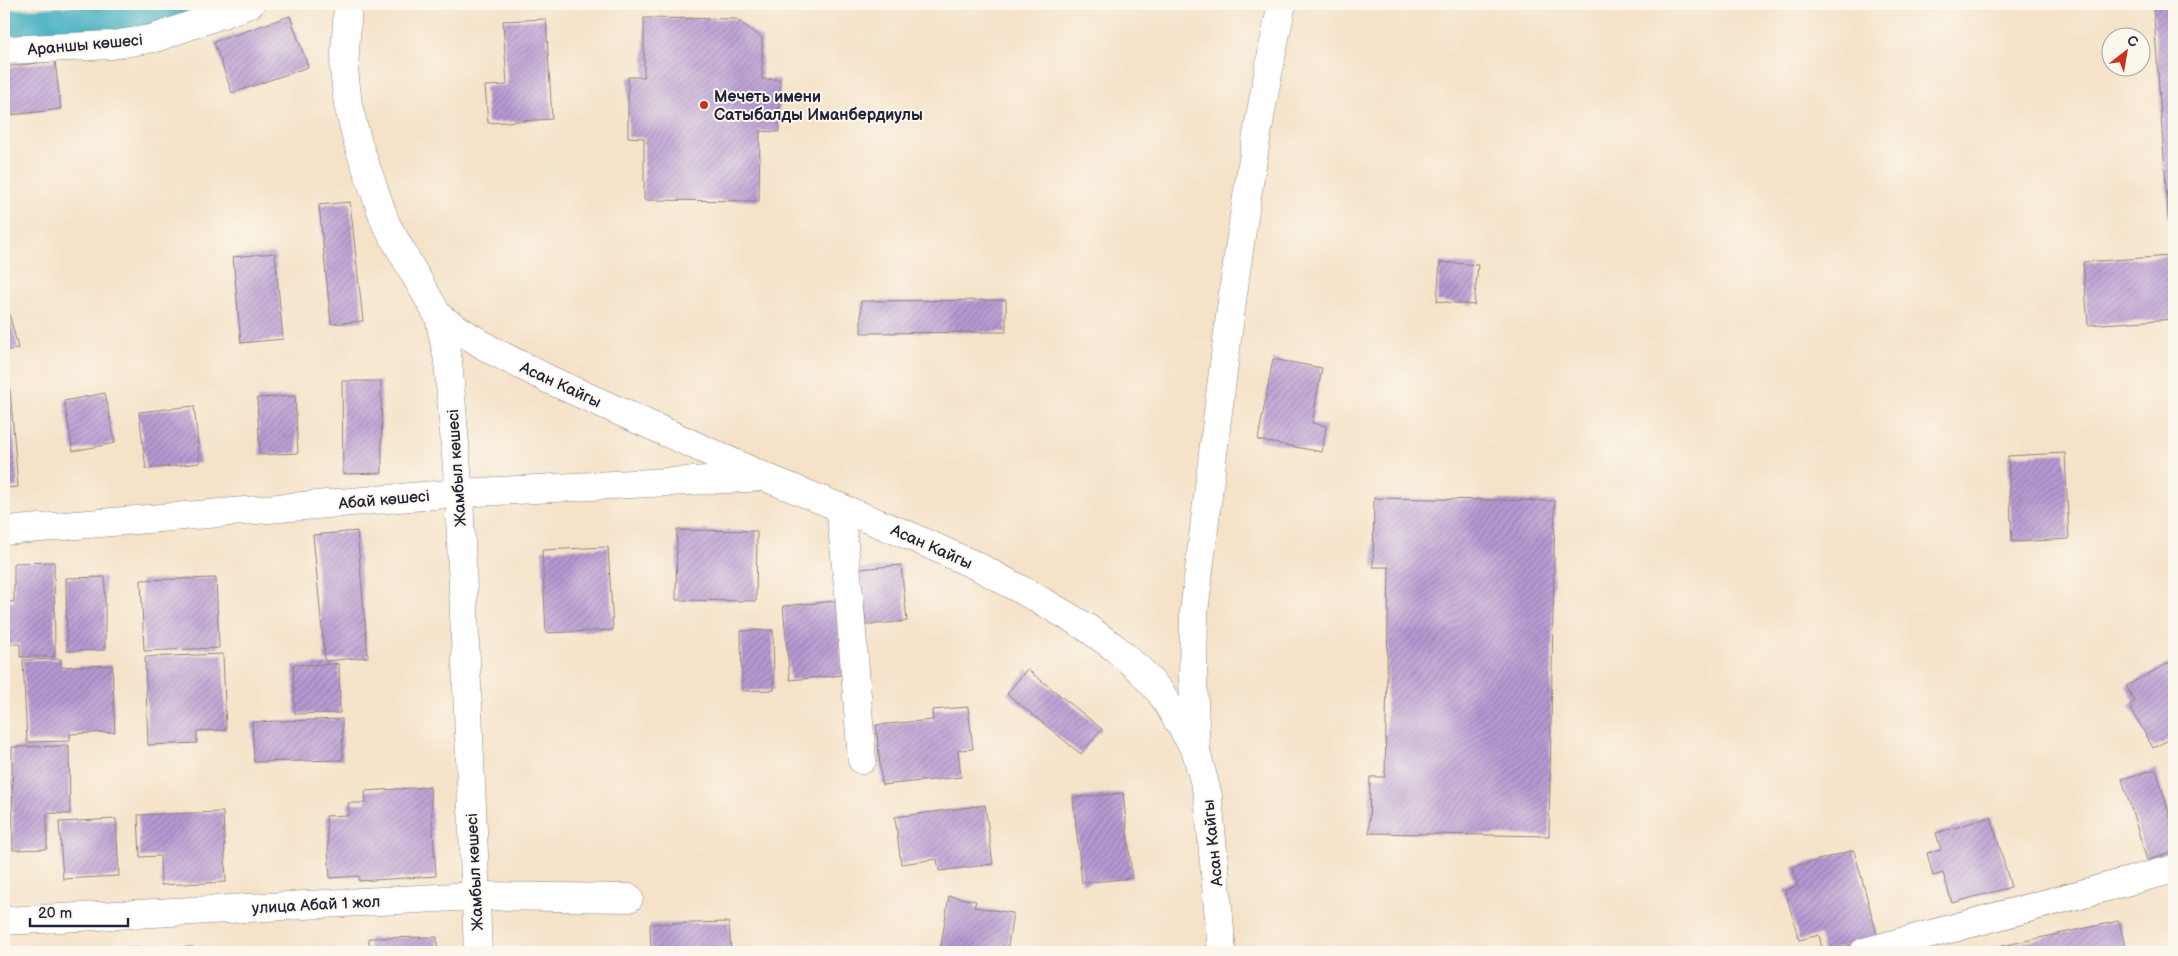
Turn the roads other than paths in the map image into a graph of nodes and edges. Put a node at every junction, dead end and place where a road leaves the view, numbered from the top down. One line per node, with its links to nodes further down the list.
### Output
1 (250, 4): 4 (street, Араншы көшесі)
2 (348, 4): 5 (street, Жамбыл көшесі)
3 (1282, 4): 10 (street)
4 (4, 50)
5 (438, 318): 6 (street, Асан Кайгы); 7 (street, Жамбыл көшесі)
6 (766, 477): 7 (street, Абай көшесі); 8 (street, Асан Кайгы)
7 (459, 493): 9 (street, Абай көшесі); 13 (street, Жамбыл көшесі)
8 (840, 507): 10 (street, Асан Кайгы); 11 (street)
9 (4, 531)
10 (1196, 751): 17 (street, Асан Кайгы)
11 (862, 760)
12 (2174, 869): 18 (street)
13 (475, 896): 14 (street, улица Абай 1 жол); 15 (street, улица Абай 1 жол); 16 (street, Жамбыл көшесі)
14 (629, 898)
15 (4, 921)
16 (478, 952)
17 (1222, 952)
18 (1864, 952)

